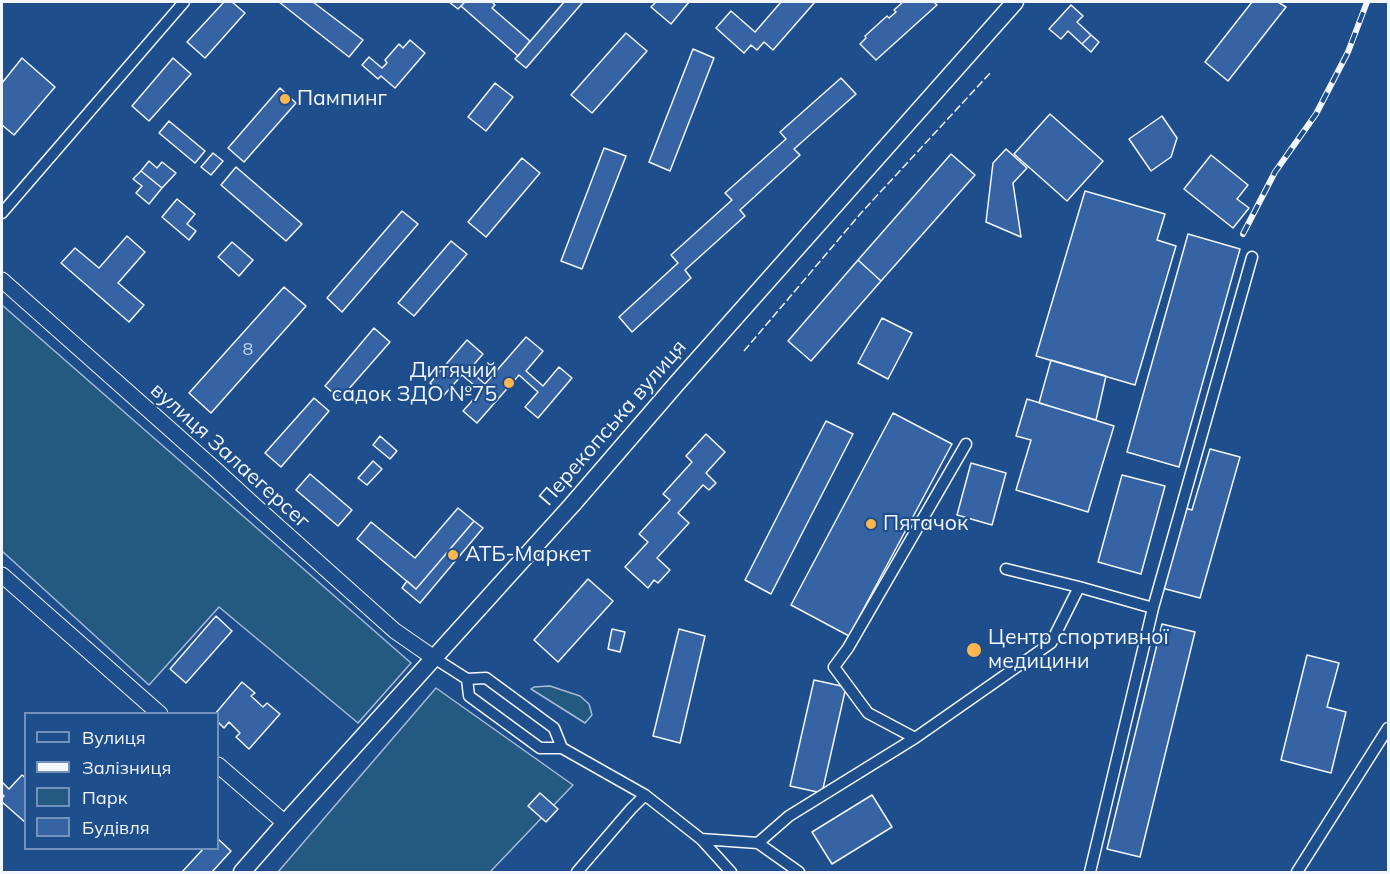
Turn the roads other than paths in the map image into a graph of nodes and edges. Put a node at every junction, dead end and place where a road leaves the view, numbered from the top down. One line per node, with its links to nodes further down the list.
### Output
1 (184, 2): 3 (street)
2 (1015, 2): 11 (main road, Перекопська вулиця)
3 (2, 213)
4 (1252, 257): 10 (street)
5 (2, 280): 11 (main road, вулиця Залаегерсег)
6 (966, 444): 15 (street)
7 (1006, 569): 9 (street)
8 (2, 575): 13 (main road)
9 (1079, 587): 10 (street); 15 (street)
10 (1153, 608): 26 (street)
11 (434, 658): 12 (street); 19 (main road, Перекопська вулиця)
12 (467, 679): 16 (street); 16 (street)
13 (158, 712)
14 (1389, 728): 27 (street)
15 (915, 738): 21 (street)
16 (562, 748): 18 (street)
17 (219, 766): 19 (main road)
18 (645, 795): 20 (street); 23 (street)
19 (285, 824): 22 (main road, Перекопська вулиця)
20 (701, 839): 21 (street); 24 (street)
21 (758, 843): 25 (street)
22 (242, 873)
23 (577, 873)
24 (731, 873)
25 (799, 873)
26 (1090, 873)
27 (1298, 873)

